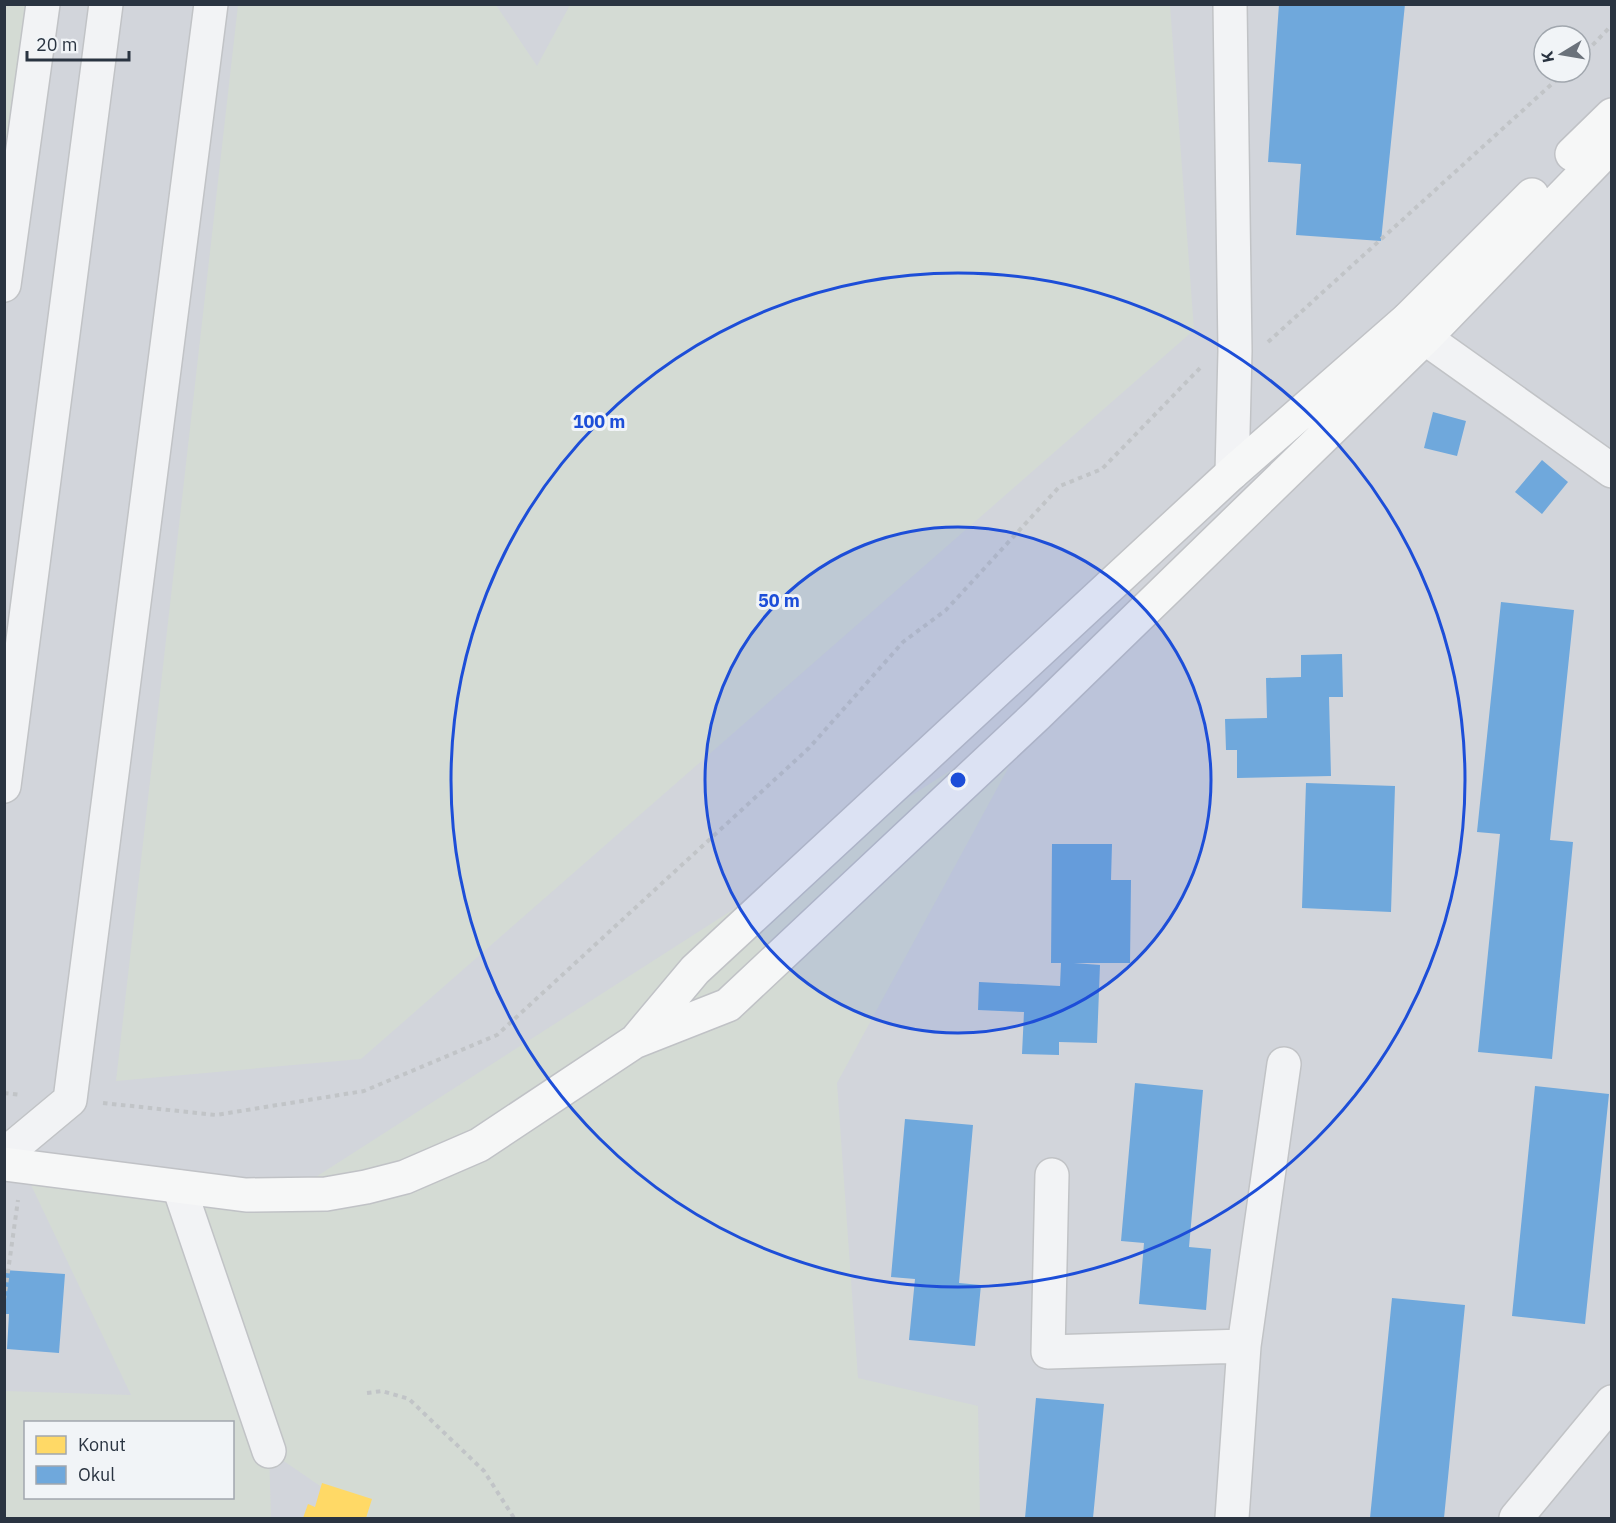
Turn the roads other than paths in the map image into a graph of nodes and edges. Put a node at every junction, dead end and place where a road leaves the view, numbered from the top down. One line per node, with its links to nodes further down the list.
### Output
1 (43, 4): 7 (street)
2 (106, 4): 11 (street)
3 (211, 4): 14 (street)
4 (1230, 4): 10 (street)
5 (1611, 115): 8 (main road)
6 (1611, 145): 8 (main road)
7 (4, 285)
8 (1417, 328): 9 (street); 10 (main road); 12 (main road)
9 (1611, 471)
10 (1232, 473): 12 (main road)
11 (4, 786)
12 (634, 1042): 16 (main road)
13 (1284, 1065): 17 (street)
14 (10, 1162): 16 (main road)
15 (1052, 1175): 17 (street)
16 (179, 1187): 19 (street)
17 (1244, 1346): 20 (street)
18 (1611, 1402): 21 (street)
19 (268, 1451)
20 (1232, 1518)
21 (1516, 1518)

